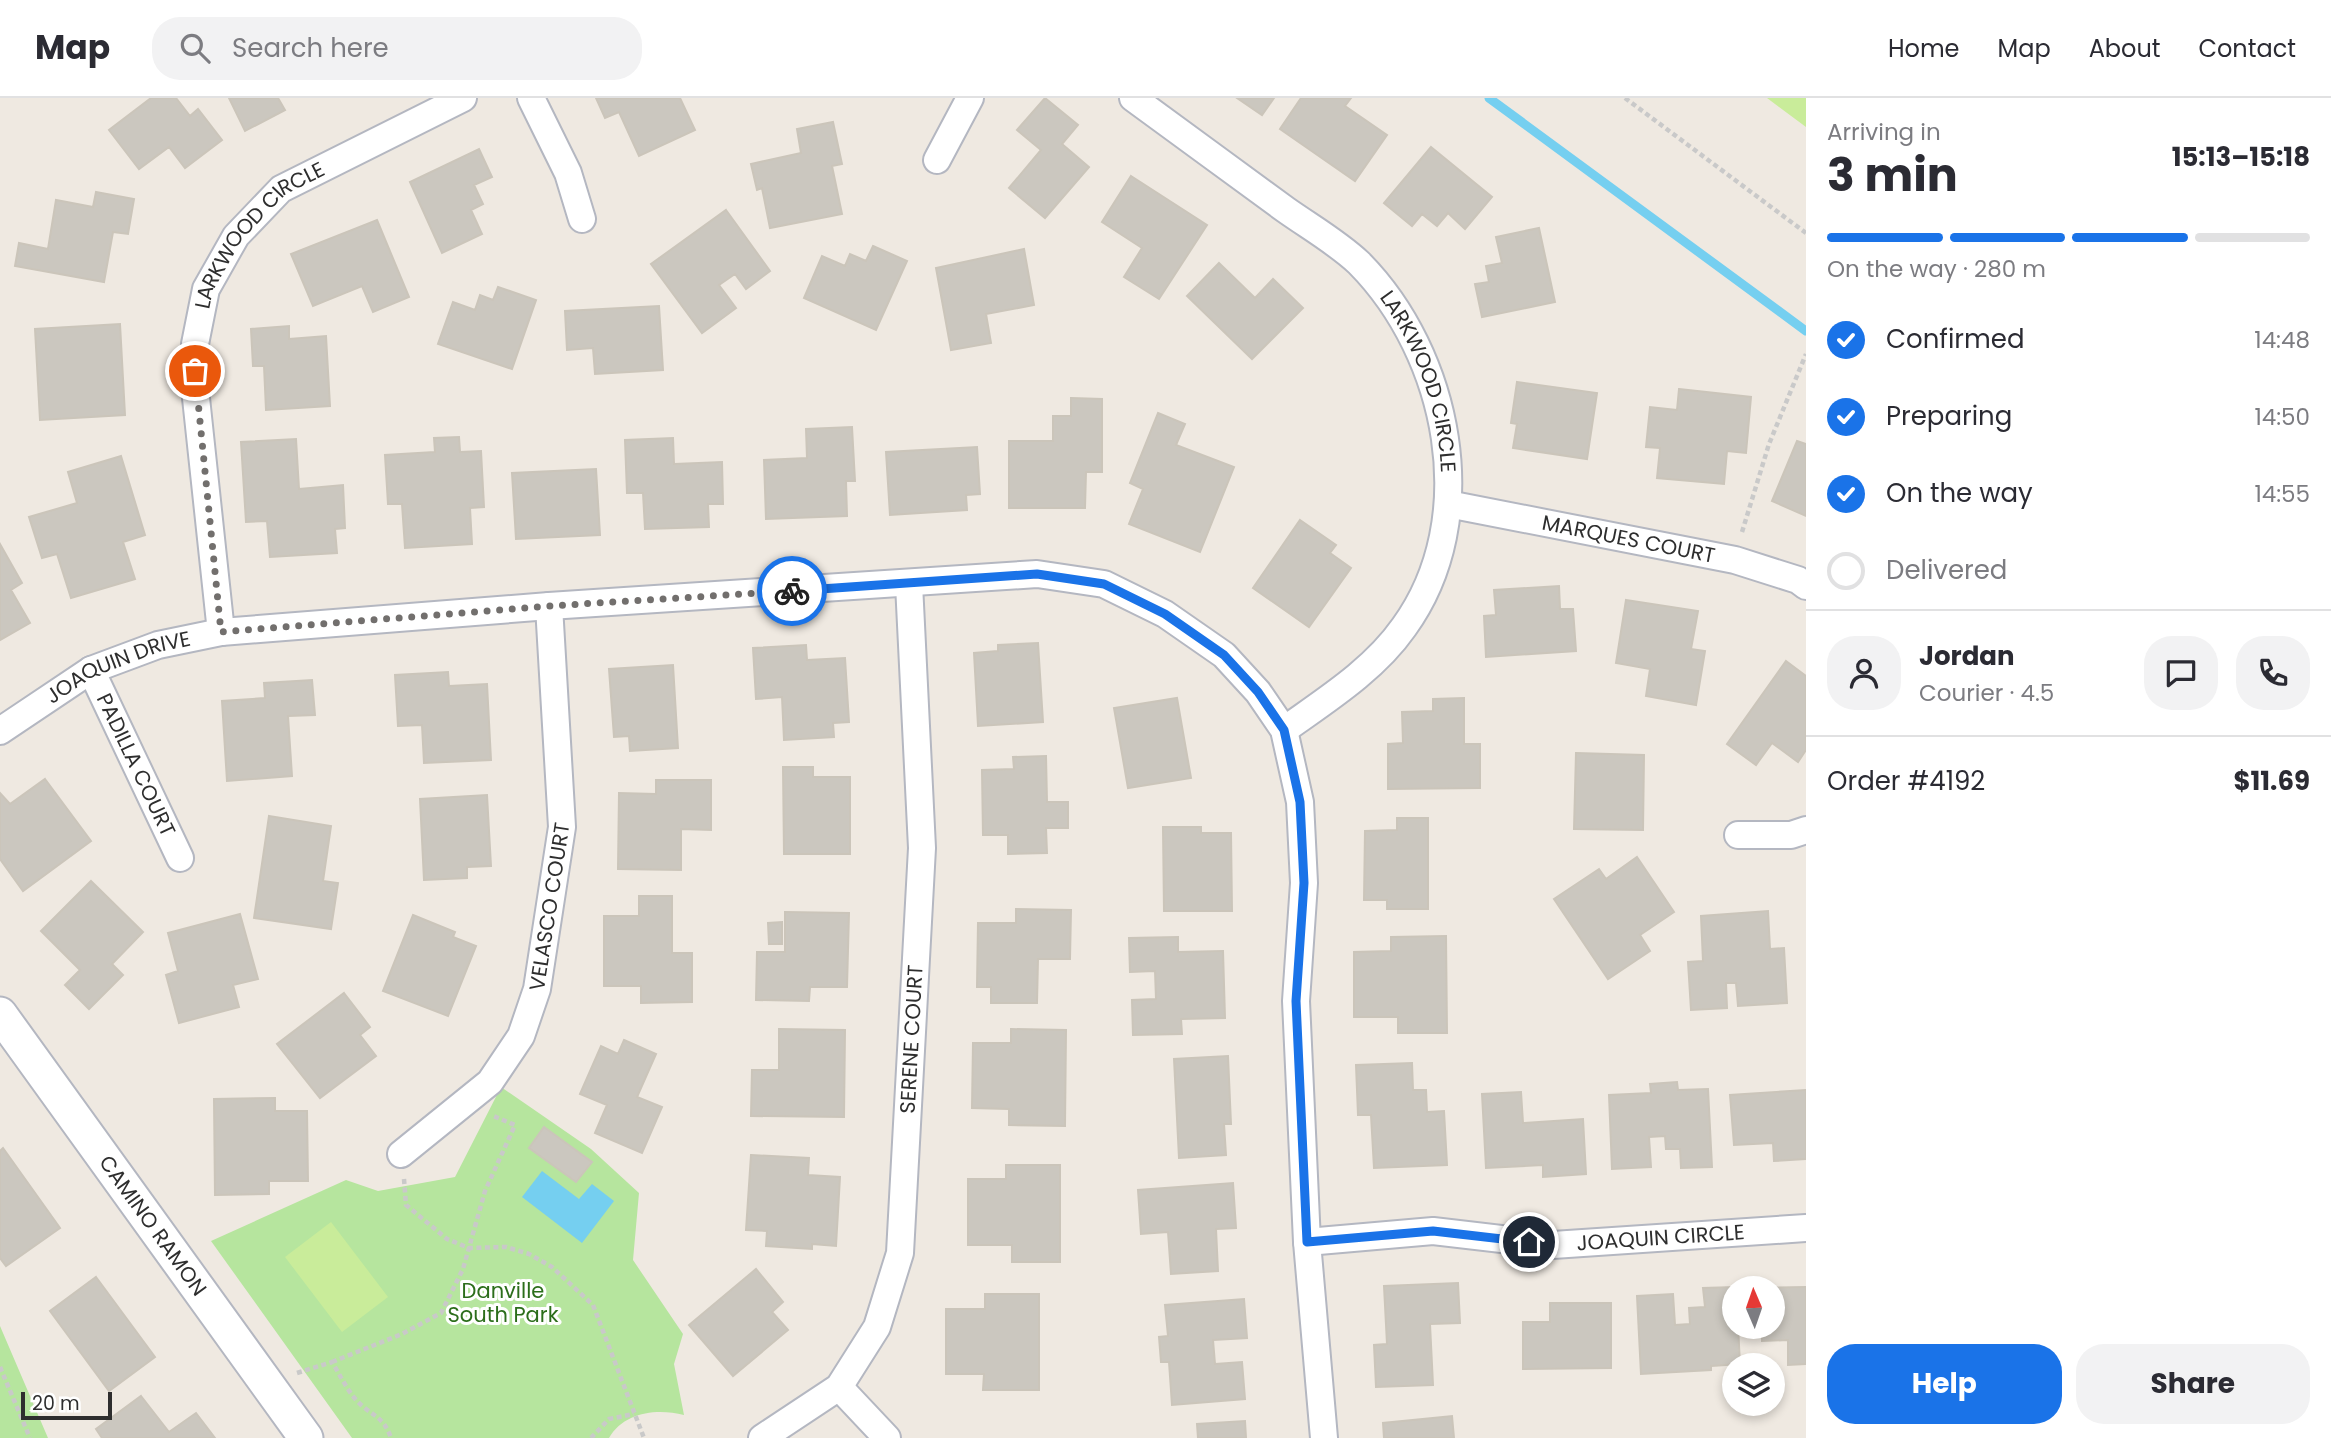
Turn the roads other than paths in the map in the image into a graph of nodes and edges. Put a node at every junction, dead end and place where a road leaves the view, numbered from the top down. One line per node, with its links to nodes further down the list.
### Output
1 (463, 98): 11 (street, LARKWOOD CIRCLE)
2 (531, 98): 6 (street)
3 (970, 98): 5 (street)
4 (1133, 98): 7 (street, LARKWOOD CIRCLE)
5 (937, 160)
6 (582, 219)
7 (1448, 505): 9 (street, MARQUES COURT); 13 (street, LARKWOOD CIRCLE)
8 (909, 584): 10 (street, JOAQUIN DRIVE); 13 (street, JOAQUIN DRIVE); 22 (street, SERENE COURT)
9 (1806, 586)
10 (549, 606): 11 (street, JOAQUIN DRIVE); 19 (street, VELASCO COURT)
11 (221, 632): 12 (street, JOAQUIN DRIVE)
12 (91, 670): 14 (street, JOAQUIN DRIVE); 17 (street, PADILLA COURT)
13 (1284, 730): 21 (street, JOAQUIN DRIVE)
14 (0, 731)
15 (1806, 830): 16 (street)
16 (1738, 835)
17 (180, 858)
18 (0, 1014): 23 (street, CAMINO RAMON)
19 (401, 1154)
20 (1806, 1228): 21 (street, JOAQUIN CIRCLE)
21 (1307, 1242): 26 (street, JOAQUIN DRIVE)
22 (839, 1387): 24 (street, SERENE COURT); 25 (street)
23 (306, 1438)
24 (762, 1438)
25 (887, 1438)
26 (1324, 1438)

